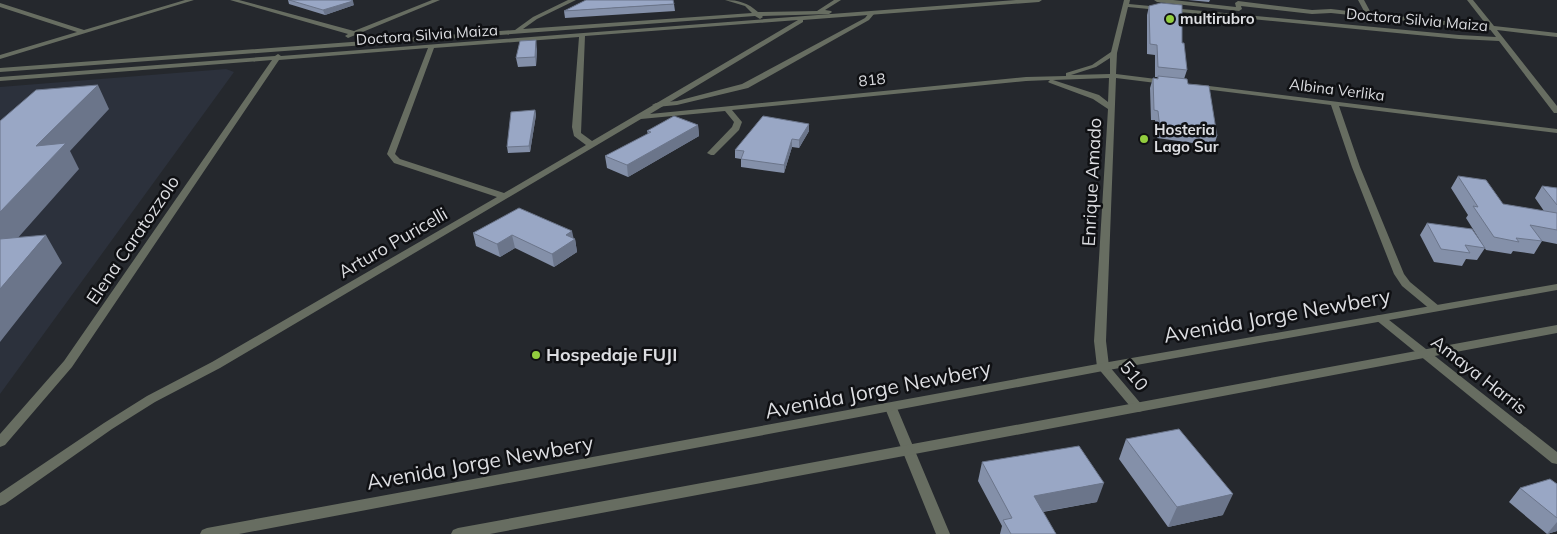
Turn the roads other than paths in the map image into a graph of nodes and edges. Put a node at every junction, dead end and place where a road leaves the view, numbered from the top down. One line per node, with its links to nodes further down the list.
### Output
1 (191, 0): 22 (street)
2 (234, 0): 24 (street)
3 (437, 0): 24 (street)
4 (573, 0): 23 (street)
5 (728, 0): 15 (street)
6 (838, 0): 14 (street)
7 (1039, 0): 16 (street, Doctora Silvia Maiza)
8 (1157, 0): 12 (street)
9 (1361, 0): 18 (street)
10 (1470, 0): 21 (street)
11 (1126, 2): 27 (street, Doctora Silvia Maiza); 31 (street, Enrique Amado)
12 (1238, 4): 18 (street)
13 (0, 5): 22 (street)
14 (820, 11): 15 (street, Doctora Silvia Maiza); 17 (street, Doctora Silvia Maiza)
15 (758, 14): 20 (street); 23 (street, Doctora Silvia Maiza)
16 (870, 14): 17 (street, Doctora Silvia Maiza); 42 (street)
17 (855, 15): 19 (street, Doctora Silvia Maiza)
18 (1369, 15): 21 (street)
19 (805, 19): 20 (street, Doctora Silvia Maiza); 42 (street, Arturo Puricelli)
20 (764, 22): 26 (street, Doctora Silvia Maiza)
21 (1493, 28): 25 (street); 27 (street)
22 (84, 32): 32 (street)
23 (516, 32): 28 (street, Doctora Silvia Maiza)
24 (352, 33): 28 (street)
25 (1557, 35)
26 (582, 36): 29 (street, Doctora Silvia Maiza); 48 (street)
27 (1499, 39): 45 (street)
28 (332, 45): 30 (street, Doctora Silvia Maiza)
29 (431, 48): 33 (street, Doctora Silvia Maiza); 50 (street)
30 (283, 49): 33 (street, Elena Caratozzolo); 34 (street, Doctora Silvia Maiza)
31 (1114, 53): 35 (street, Enrique Amado); 38 (street)
32 (0, 57)
33 (276, 59): 36 (street, Doctora Silvia Maiza); 59 (street, Elena Caratozzolo)
34 (0, 70)
35 (1113, 76): 38 (street, 818); 39 (street); 44 (street, Enrique Amado)
36 (0, 79)
37 (1039, 79): 38 (street, 818); 43 (street, 818); 44 (street)
38 (1050, 79)
39 (1172, 83)
40 (1191, 86): 41 (street, Albina Verlika)
41 (1334, 103): 47 (street, Albina Verlika); 52 (street)
42 (656, 105): 46 (street, Arturo Puricelli)
43 (727, 108): 46 (street, 818); 49 (street)
44 (1112, 109): 56 (street, Enrique Amado)
45 (1557, 111)
46 (634, 118): 48 (street, Arturo Puricelli)
47 (1557, 131)
48 (591, 145): 50 (street, Arturo Puricelli)
49 (711, 153)
50 (504, 196): 62 (street, Arturo Puricelli)
51 (1557, 286): 52 (street, Avenida Jorge Newbery)
52 (1435, 308): 53 (street, Avenida Jorge Newbery)
53 (1380, 318): 55 (street, Amaya Harris); 56 (street, Avenida Jorge Newbery)
54 (1557, 329): 55 (street)
55 (1426, 355): 58 (street); 61 (street, Amaya Harris)
56 (1103, 367): 57 (street, Avenida Jorge Newbery); 58 (street, 510)
57 (891, 408): 60 (street); 63 (street, Avenida Jorge Newbery)
58 (1138, 408): 60 (street)
59 (0, 442)
60 (908, 449): 64 (street); 65 (street)
61 (1557, 458)
62 (0, 500)
63 (208, 534)
64 (458, 534)
65 (943, 534)

